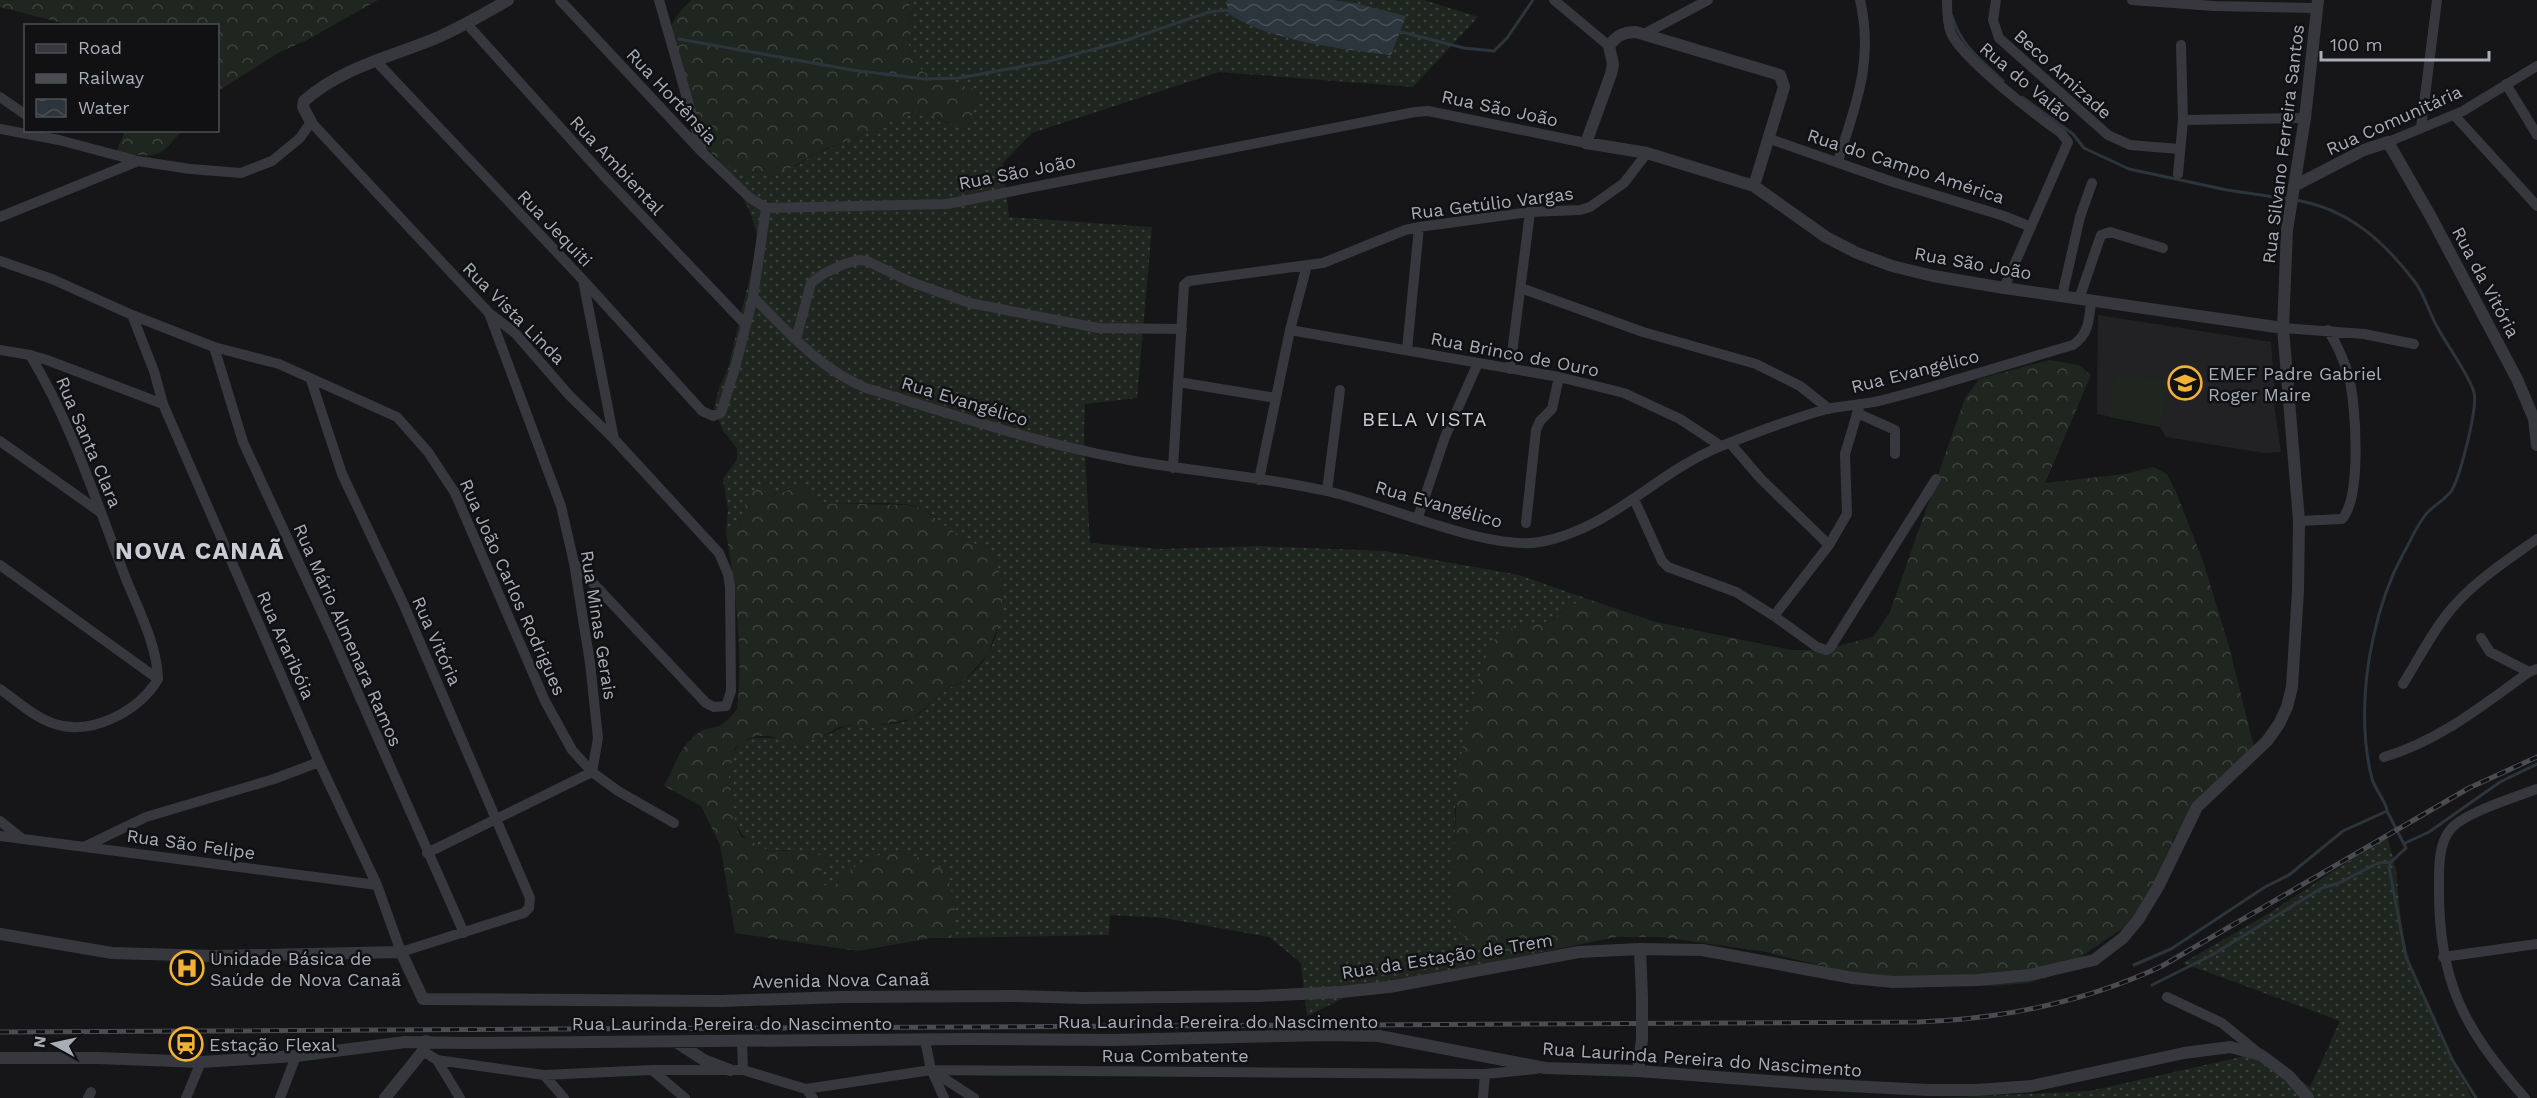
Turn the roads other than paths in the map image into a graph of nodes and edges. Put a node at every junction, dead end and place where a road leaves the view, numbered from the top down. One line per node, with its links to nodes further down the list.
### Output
1 (508, 0): 12 (street)
2 (560, 0): 34 (street, Rua Hortênsia)
3 (659, 0): 34 (street)
4 (1554, 0): 15 (street)
5 (1708, 0): 13 (street)
6 (1860, 0): 37 (street)
7 (1947, 0): 47 (street, Rua do Valão)
8 (1996, 0): 33 (street, Beco Amizade)
9 (2132, 0): 11 (street)
10 (2437, 0): 25 (street)
11 (2317, 4): 22 (street, Rua Silvano Ferreira Santos)
12 (467, 24): 16 (street); 59 (street, Rua Ambiental)
13 (1644, 34): 15 (street); 29 (street)
14 (2181, 45): 23 (street)
15 (1610, 46): 32 (street)
16 (375, 60): 24 (street); 51 (street, Rua Jequiti)
17 (2537, 63): 18 (street, Rua Comunitária)
18 (2506, 84): 21 (street, Rua Comunitária); 28 (street)
19 (0, 97): 20 (street)
20 (24, 115)
21 (2454, 115): 25 (street, Rua Comunitária); 42 (street)
22 (2305, 118): 23 (street); 41 (street, Rua Silvano Ferreira Santos)
23 (2183, 120): 33 (street)
24 (311, 122): 36 (street); 57 (street, Rua Vista Linda)
25 (2421, 128): 31 (street, Rua Comunitária)
26 (0, 129): 30 (street)
27 (48, 132): 30 (street)
28 (2537, 135)
29 (1770, 139): 37 (street, Rua do Campo América); 40 (street)
30 (58, 140): 36 (street)
31 (2388, 142): 41 (street, Rua Comunitária); 80 (street, Rua da Vitória)
32 (1586, 143): 35 (street, Rua São João); 43 (street, Rua São João)
33 (2179, 149): 38 (street)
34 (702, 152): 43 (street, Rua Hortênsia)
35 (1647, 153): 40 (street, Rua São João); 44 (street, Rua Getúlio Vargas)
36 (138, 161): 45 (street)
37 (1838, 161): 47 (street, Rua do Campo América)
38 (2178, 174)
39 (2092, 183): 54 (street)
40 (1754, 186): 53 (street, Rua São João)
41 (2294, 186): 60 (street, Rua Silvano Ferreira Santos)
42 (2537, 206)
43 (766, 208): 55 (street)
44 (1530, 212): 46 (street, Rua Getúlio Vargas); 52 (street)
45 (0, 217)
46 (1419, 227): 50 (street, Rua Getúlio Vargas); 68 (street)
47 (2031, 227): 53 (street, Rua do Valão)
48 (2163, 248): 56 (street, Rua Evangélico)
49 (0, 261): 58 (street, Rua João Carlos Rodrigues)
50 (1307, 265): 61 (street, Rua Getúlio Vargas); 62 (street)
51 (583, 280): 59 (street, Rua Jequiti); 81 (street)
52 (1521, 288): 71 (street); 78 (street)
53 (2004, 288): 54 (street, Rua São João)
54 (2062, 296): 56 (street, Rua São João)
55 (753, 297): 59 (street); 64 (street, Rua Evangélico)
56 (2085, 300): 60 (street, Rua São João); 79 (street, Rua Evangélico)
57 (489, 313): 81 (street, Rua Vista Linda); 97 (street, Rua Minas Gerais)
58 (132, 315): 66 (street, Rua João Carlos Rodrigues); 77 (street, Rua Araribóia)
59 (746, 325)
60 (2283, 328): 63 (street); 93 (street, Rua Silvano Ferreira Santos)
61 (1182, 329): 64 (street); 74 (street)
62 (1290, 330): 68 (street, Rua Brinco de Ouro); 76 (street)
63 (2328, 330): 65 (street); 93 (street)
64 (796, 339): 86 (street, Rua Evangélico)
65 (2414, 344)
66 (214, 346): 73 (street, Rua João Carlos Rodrigues); 115 (street, Rua Mário Almenara Ramos)
67 (0, 350): 69 (street)
68 (1407, 350): 70 (street, Rua Brinco de Ouro)
69 (30, 355): 77 (street); 91 (street, Rua Santa Clara)
70 (1478, 363): 71 (street, Rua Brinco de Ouro); 92 (street)
71 (1510, 369): 72 (street, Rua Brinco de Ouro)
72 (1559, 377): 83 (street, Rua Brinco de Ouro); 94 (street)
73 (311, 380): 107 (street, Rua João Carlos Rodrigues); 109 (street, Rua Vitória)
74 (1179, 382): 76 (street); 86 (street)
75 (1340, 390): 89 (street)
76 (1276, 398): 88 (street)
77 (163, 404): 106 (street, Rua Araribóia)
78 (1829, 409): 79 (street, Rua Evangélico); 83 (street, Rua Evangélico)
79 (1859, 409): 85 (street); 96 (street)
80 (2536, 418): 84 (street, Rua da Vitória)
81 (614, 439): 97 (street, Rua Vista Linda)
82 (0, 441): 91 (street)
83 (1725, 445): 90 (street, Rua Evangélico); 96 (street, Rua Brinco de Ouro)
84 (2537, 445)
85 (1895, 454)
86 (1173, 468): 88 (street, Rua Evangélico)
87 (1936, 479): 99 (street)
88 (1259, 480): 89 (street, Rua Evangélico)
89 (1327, 491): 92 (street, Rua Evangélico)
90 (1634, 499): 92 (street, Rua Evangélico); 99 (street)
91 (100, 512): 102 (street, Rua Santa Clara)
92 (1418, 517)
93 (2299, 521): 120 (street, Rua Silvano Ferreira Santos)
94 (1526, 523)
95 (2537, 539): 103 (street)
96 (1829, 545): 99 (street)
97 (574, 562): 107 (street, Rua Minas Gerais)
98 (0, 565): 102 (street)
99 (1774, 616)
100 (2481, 638): 101 (street)
101 (2533, 671): 105 (street)
102 (158, 680): 104 (street)
103 (2403, 684)
104 (0, 689)
105 (2384, 757)
106 (319, 762): 114 (street); 116 (street, Rua Araribóia)
107 (592, 772): 109 (street); 111 (street, Rua João Carlos Rodrigues)
108 (2537, 789): 122 (street)
109 (496, 819): 115 (street); 117 (street, Rua Vitória)
110 (0, 821): 113 (street)
111 (674, 824)
112 (0, 836): 113 (street, Rua São Felipe)
113 (22, 838): 114 (street, Rua São Felipe)
114 (85, 846): 116 (street, Rua São Felipe)
115 (427, 853): 117 (street, Rua Mário Almenara Ramos)
116 (377, 885): 121 (street, Rua Araribóia)
117 (464, 933): 121 (street)
118 (0, 934): 121 (street)
119 (2537, 944): 122 (street)
120 (1640, 949): 123 (street, Rua da Estação de Trem); 139 (street, bridge)
121 (401, 952): 123 (street, Avenida Nova Canaã)
122 (2443, 957): 153 (street)
123 (1259, 996)
124 (2167, 997): 129 (street)
125 (925, 1040): 126 (street, Rua Laurinda Pereira do Nascimento); 134 (street, Rua Laurinda Pereira do Nascimento); 138 (street)
126 (742, 1041): 127 (street, Rua Laurinda Pereira do Nascimento); 137 (street)
127 (676, 1042): 128 (street, Rua Laurinda Pereira do Nascimento); 136 (street)
128 (424, 1046): 130 (street, Rua Laurinda Pereira do Nascimento); 132 (street); 145 (street)
129 (2261, 1055): 139 (street, Rua Laurinda Pereira do Nascimento); 152 (street, Rua Laurinda Pereira do Nascimento)
130 (296, 1056): 133 (street, Rua Laurinda Pereira do Nascimento); 144 (street)
131 (0, 1058): 133 (street, Rua Laurinda Pereira do Nascimento)
132 (437, 1060): 141 (street); 146 (street)
133 (201, 1062): 143 (street)
134 (1545, 1068): 139 (street, Rua Laurinda Pereira do Nascimento); 140 (street, Rua Combatente)
135 (652, 1070): 136 (street); 141 (street); 148 (street)
136 (730, 1070): 137 (street)
137 (743, 1070): 142 (street)
138 (931, 1070): 140 (street, Rua Combatente); 142 (street, Rua Combatente); 149 (street); 150 (street)
139 (1638, 1071)
140 (1485, 1074): 151 (street)
141 (544, 1075): 147 (street)
142 (809, 1095)
143 (186, 1098)
144 (280, 1098)
145 (385, 1098)
146 (460, 1098)
147 (564, 1098)
148 (685, 1098)
149 (944, 1098)
150 (974, 1098)
151 (1483, 1098)
152 (2308, 1098)
153 (2525, 1098)

